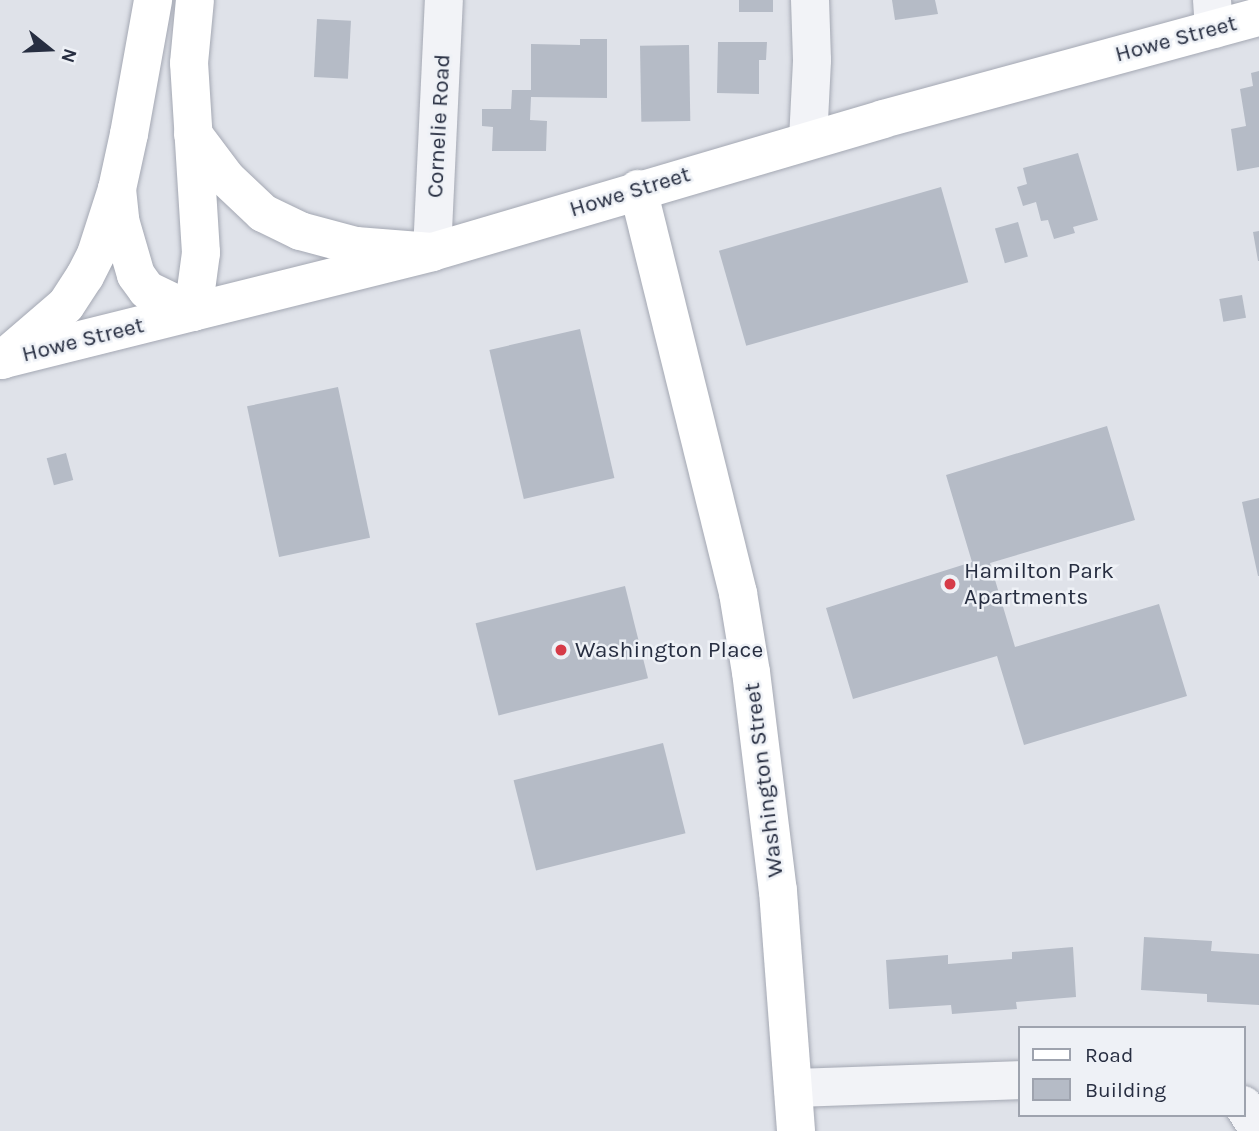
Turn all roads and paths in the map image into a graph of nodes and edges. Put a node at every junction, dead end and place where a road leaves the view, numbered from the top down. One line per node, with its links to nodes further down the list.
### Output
1 (153, 0): 9 (main road)
2 (195, 0): 7 (main road)
3 (444, 0): 11 (street, Cornelie Road)
4 (810, 0): 8 (street)
5 (1213, 14): 6 (main road, Howe Street); 8 (main road, Howe Street)
6 (1259, 18)
7 (193, 134): 11 (main road); 12 (main road)
8 (808, 140): 10 (main road, Howe Street)
9 (117, 189): 12 (main road); 13 (main road)
10 (638, 189): 11 (main road, Howe Street); 15 (main road, Washington Street)
11 (432, 252): 12 (main road, Howe Street)
12 (193, 312): 13 (main road, Howe Street)
13 (1, 360)
14 (1018, 1080): 15 (street)
15 (793, 1088): 17 (main road, Washington Street)
16 (1245, 1108): 18 (street)
17 (796, 1131)
18 (1259, 1131)

